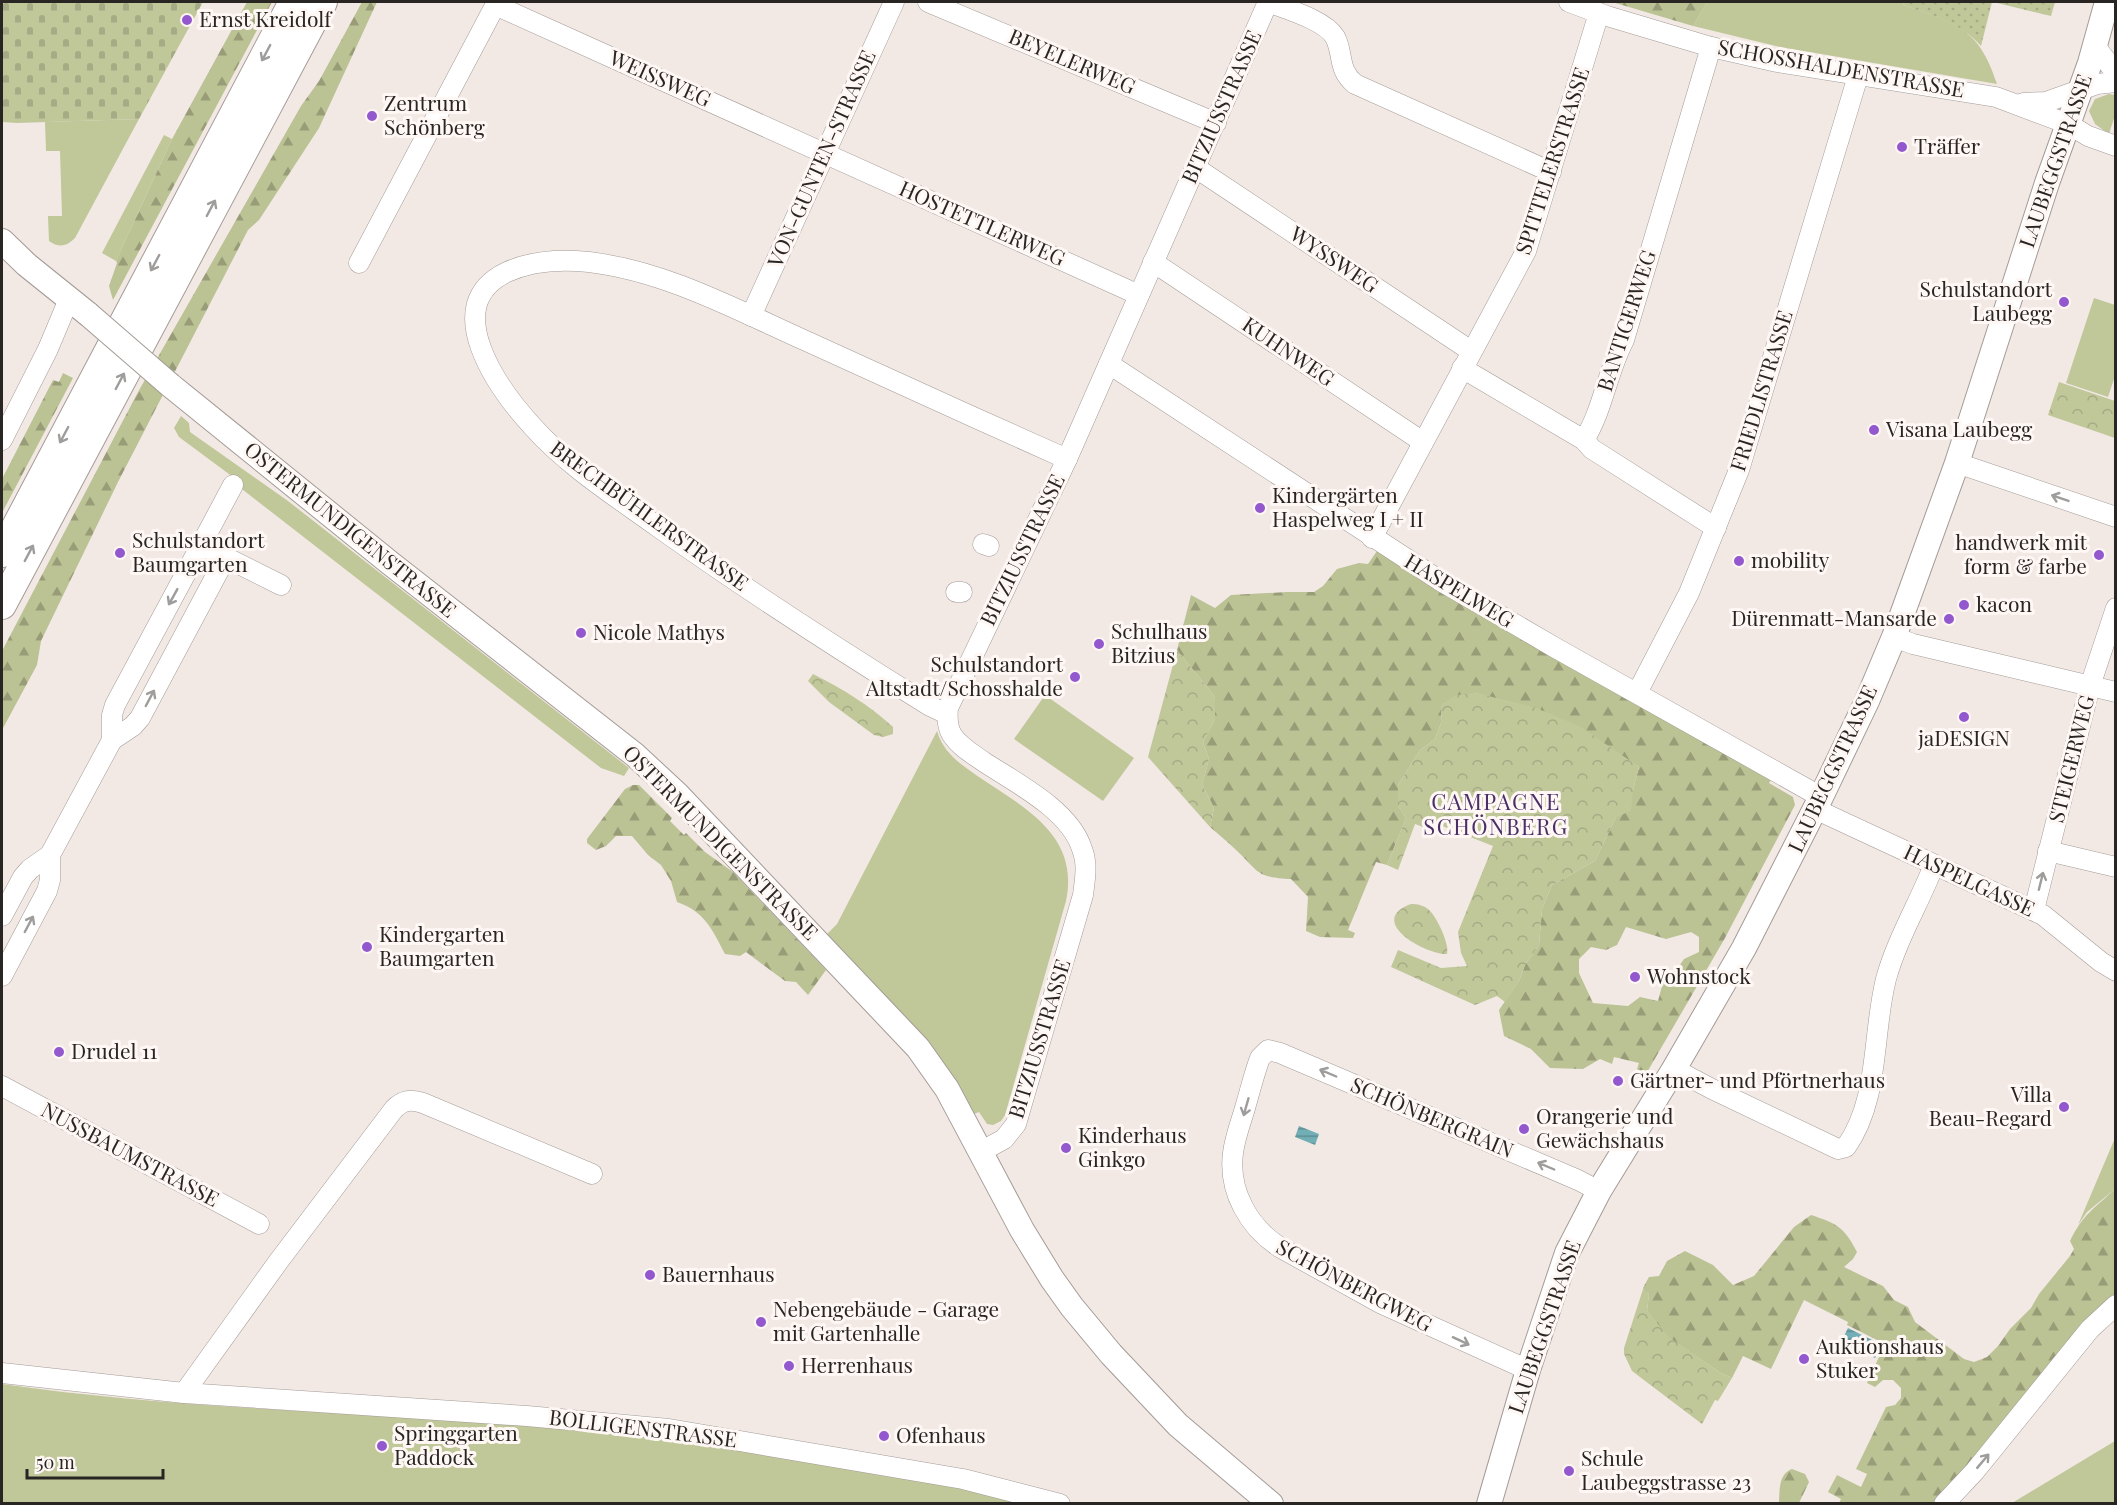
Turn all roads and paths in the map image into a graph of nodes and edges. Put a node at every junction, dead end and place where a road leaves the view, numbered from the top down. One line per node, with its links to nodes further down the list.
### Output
1 (293, 2): 41 (highway, one-way to 41)
2 (323, 2): 44 (highway, one-way to 2)
3 (894, 2): 20 (street, VON-GUNTEN-STRASSE)
4 (928, 2): 17 (street, BEYELERWEG)
5 (1268, 2): 17 (street, BITZIUSSTRASSE); 22 (street, BITZIUSSTRASSE)
6 (1569, 2): 9 (street, SCHOSSHALDENSTRASSE)
7 (2107, 2): 10 (main road, LAUBEGGSTRASSE)
8 (496, 3): 20 (street, WEISSWEG); 25 (street)
9 (1599, 13): 11 (street, SCHOSSHALDENSTRASSE); 22 (street, SPITTELERSTRASSE)
10 (2096, 46): 12 (street); 15 (main road, LAUBEGGSTRASSE)
11 (1711, 47): 13 (street, SCHOSSHALDENSTRASSE); 32 (street, BANTIGERWEG)
12 (2115, 73)
13 (1858, 76): 16 (street, SCHOSSHALDENSTRASSE); 38 (street, FRIEDLISTRASSE)
14 (2115, 82): 15 (street, SCHOSSHALDENSTRASSE)
15 (2080, 91): 16 (street, SCHOSSHALDENSTRASSE); 18 (main road, LAUBEGGSTRASSE)
16 (2011, 102): 18 (street, SCHOSSHALDENSTRASSE)
17 (1216, 123): 21 (street, BITZIUSSTRASSE)
18 (2068, 124): 19 (street, SCHOSSHALDENSTRASSE); 35 (main road, LAUBEGGSTRASSE)
19 (2115, 146)
20 (825, 154): 26 (street, HOSTETTLERWEG); 28 (street, VON-GUNTEN-STRASSE)
21 (1196, 168): 24 (street, BITZIUSSTRASSE); 29 (street, WYSSWEG)
22 (1551, 172): 29 (street, SPITTELERSTRASSE)
23 (2, 241): 27 (main road, OSTERMUNDIGENSTRASSE)
24 (1153, 262): 26 (street, BITZIUSSTRASSE); 33 (street, KUHNWEG)
25 (359, 264)
26 (1139, 295): 30 (street, BITZIUSSTRASSE)
27 (69, 299): 31 (street); 64 (main road, OSTERMUNDIGENSTRASSE, bridge)
28 (751, 316): 34 (street, BRECHBÜHLERSTRASSE); 50 (street, BRECHBÜHLERSTRASSE)
29 (1467, 359): 32 (street); 33 (street, SPITTELERSTRASSE)
30 (1109, 364): 34 (street, BITZIUSSTRASSE); 39 (street, HASPELWEG)
31 (2, 440)
32 (1584, 440): 38 (street)
33 (1423, 442): 39 (street, SPITTELERSTRASSE)
34 (1067, 459): 50 (street, BITZIUSSTRASSE)
35 (1957, 463): 37 (street, one-way to 35); 46 (main road, LAUBEGGSTRASSE)
36 (233, 485): 40 (street)
37 (2115, 517)
38 (1716, 528): 49 (street, FRIEDLISTRASSE)
39 (1372, 538): 49 (street, HASPELWEG)
40 (201, 545): 42 (street); 51 (street, one-way to 51)
41 (2, 553)
42 (226, 557): 43 (street); 51 (street, one-way to 42)
43 (280, 585)
44 (2, 605)
45 (2115, 609): 47 (street, STEIGERWEG)
46 (1894, 637): 47 (street); 52 (main road, LAUBEGGSTRASSE)
47 (2090, 686): 48 (street); 53 (street, STEIGERWEG)
48 (2115, 692)
49 (1636, 693): 52 (street, HASPELWEG)
50 (948, 714): 64 (street, BITZIUSSTRASSE)
51 (112, 740): 54 (street)
52 (1818, 803): 55 (street, HASPELGASSE); 62 (main road, LAUBEGGSTRASSE)
53 (2048, 851): 56 (street); 57 (street, STEIGERWEG, one-way to 53)
54 (50, 855): 58 (street); 60 (street, one-way to 54)
55 (1934, 865): 57 (street, HASPELGASSE); 62 (street)
56 (2115, 867)
57 (2034, 910): 59 (street, HASPELGASSE)
58 (2, 916)
59 (2114, 970)
60 (2, 976)
61 (1265, 1052): 66 (street, SCHÖNBERGRAIN, one-way to 61); 69 (street, SCHÖNBERGWEG, one-way to 69)
62 (1674, 1069): 66 (main road, LAUBEGGSTRASSE)
63 (2, 1086): 67 (street, NUSSBAUMSTRASSE)
64 (982, 1151): 73 (main road, OSTERMUNDIGENSTRASSE)
65 (592, 1174): 71 (street)
66 (1599, 1191): 69 (main road, LAUBEGGSTRASSE)
67 (259, 1224)
68 (2115, 1305): 75 (street, one-way to 68)
69 (1528, 1370): 74 (main road, LAUBEGGSTRASSE)
70 (2, 1373): 71 (street, BOLLIGENSTRASSE)
71 (184, 1393): 72 (street, BOLLIGENSTRASSE)
72 (1060, 1503)
73 (1271, 1503)
74 (1489, 1503)
75 (1944, 1503)

